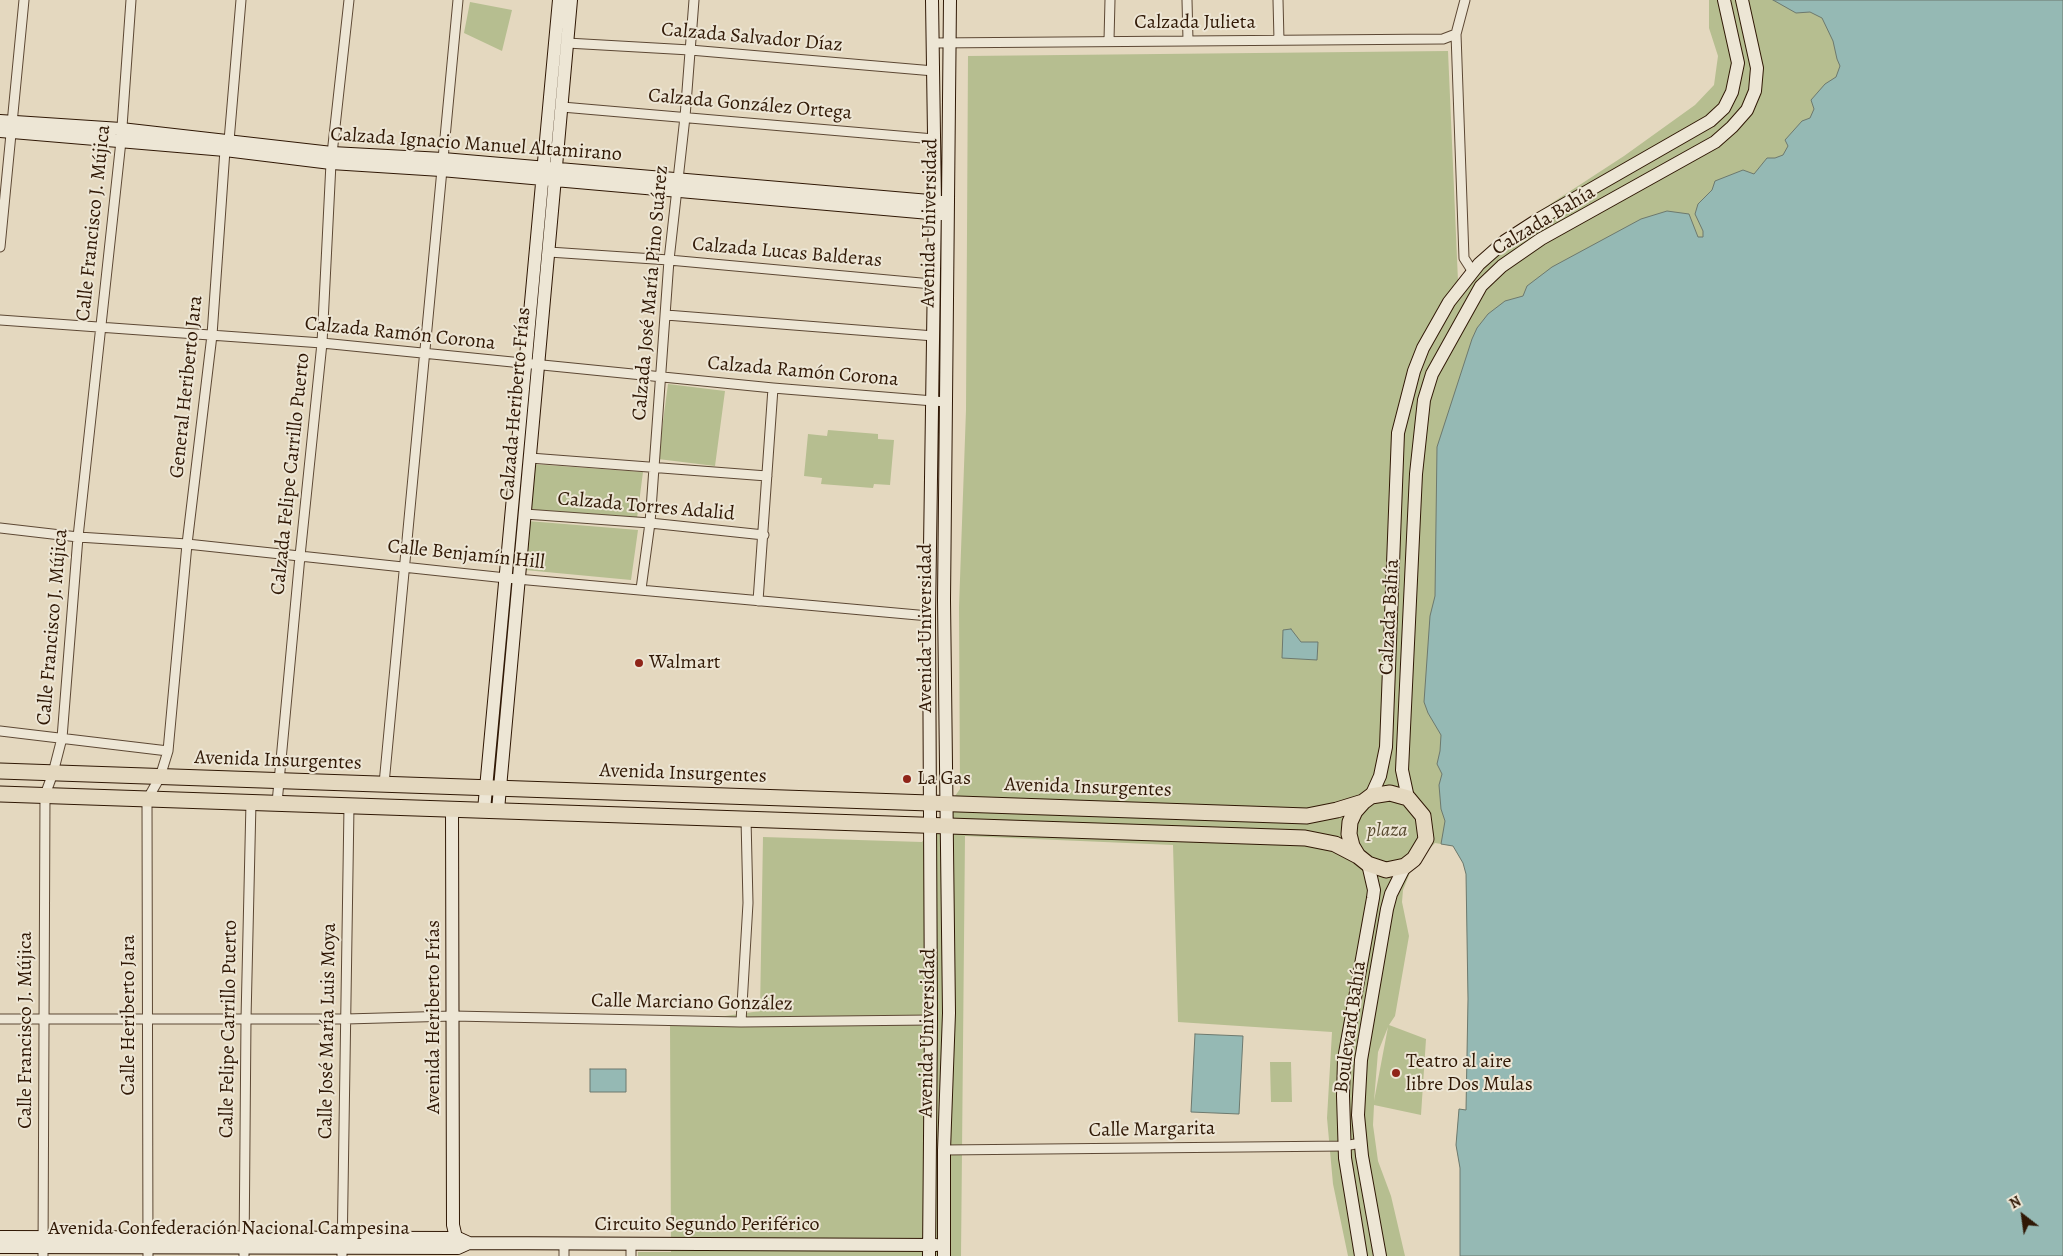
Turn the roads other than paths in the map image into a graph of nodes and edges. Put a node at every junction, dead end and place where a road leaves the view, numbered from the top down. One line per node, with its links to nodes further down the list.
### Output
1 (24, 0): 28 (street)
2 (132, 0): 29 (street, Calle Francisco J. Mújica)
3 (242, 0): 31 (street, General Heriberto Jara)
4 (349, 0): 32 (street, Calzada Felipe Carrillo Puerto)
5 (458, 0): 33 (street)
6 (560, 0): 34 (main road, Calzada Heriberto Frías)
7 (571, 0): 22 (main road, Calzada Heriberto Frías)
8 (694, 0): 24 (street, Calzada José María Pino Suárez)
9 (932, 0): 23 (main road, Avenida Universidad)
10 (950, 0): 21 (main road, Avenida Universidad)
11 (1110, 0): 18 (street)
12 (1187, 0): 19 (street)
13 (1278, 0): 20 (street)
14 (1465, 0): 17 (street)
15 (1724, 0): 35 (main road, Calzada Bahía)
16 (1742, 0): 37 (main road, Calzada Bahía)
17 (1456, 34): 20 (street, Calzada Julieta); 43 (street)
18 (1109, 40): 19 (street, Calzada Julieta); 21 (street, Calzada Julieta)
19 (1188, 40): 20 (street, Calzada Julieta)
20 (1279, 40)
21 (951, 42): 23 (street, Calzada Julieta); 39 (main road, Avenida Universidad)
22 (567, 43): 24 (street, Calzada Salvador Díaz); 26 (main road, Calzada Heriberto Frías)
23 (933, 43): 25 (main road, Avenida Universidad)
24 (690, 50): 25 (street, Calzada Salvador Díaz); 27 (street, Calzada José María Pino Suárez)
25 (934, 71): 30 (main road, Avenida Universidad)
26 (562, 107): 27 (street, Calzada González Ortega); 34 (main road, Calzada Heriberto Frías)
27 (685, 117): 30 (street, Calzada González Ortega); 36 (street, Calzada José María Pino Suárez)
28 (6, 126): 29 (main road, Calzada Ignacio Manuel Altamirano); 40 (street)
29 (121, 135): 31 (main road, Calzada Ignacio Manuel Altamirano); 47 (street, Calle Francisco J. Mújica)
30 (934, 139): 38 (main road, Avenida Universidad)
31 (227, 146): 32 (main road, Calzada Ignacio Manuel Altamirano); 48 (street, General Heriberto Jara)
32 (332, 158): 33 (main road, Calzada Ignacio Manuel Altamirano); 50 (street, Calzada Felipe Carrillo Puerto)
33 (442, 164): 34 (main road, Calzada Ignacio Manuel Altamirano); 51 (street)
34 (549, 175): 36 (main road, Calzada Ignacio Manuel Altamirano); 41 (main road, Calzada Heriberto Frías); 52 (main road, Calzada Heriberto Frías)
35 (1612, 179): 37 (main road); 43 (main road, Calzada Bahía)
36 (677, 185): 38 (main road, Calzada Ignacio Manuel Altamirano); 42 (street, Calzada José María Pino Suárez)
37 (1623, 195): 83 (main road, Calzada Bahía)
38 (934, 208): 39 (main road, Calzada Ignacio Manuel Altamirano); 44 (main road, Avenida Universidad)
39 (948, 209): 55 (main road, Avenida Universidad)
40 (0, 247)
41 (549, 252): 42 (street, Calzada Lucas Balderas); 52 (main road, Calzada Heriberto Frías)
42 (669, 260): 44 (street, Calzada Lucas Balderas); 45 (street, Calzada José María Pino Suárez)
43 (1473, 272): 84 (main road, Calzada Bahía)
44 (932, 284): 49 (main road, Avenida Universidad)
45 (666, 315): 49 (street); 53 (street, Calzada José María Pino Suárez)
46 (0, 320): 47 (street, Calzada Ramón Corona)
47 (101, 326): 48 (street, Calzada Ramón Corona); 63 (street, Calle Francisco J. Mújica)
48 (212, 335): 50 (street, Calzada Ramón Corona); 64 (street, General Heriberto Jara)
49 (934, 336): 55 (main road, Avenida Universidad)
50 (322, 343): 51 (street, Calzada Ramón Corona); 65 (street, Calzada Felipe Carrillo Puerto)
51 (423, 354): 52 (street, Calzada Ramón Corona); 66 (street)
52 (532, 364): 53 (street, Calzada Ramón Corona); 56 (main road, Calzada Heriberto Frías); 67 (main road, Calzada Heriberto Frías)
53 (661, 375): 54 (street, Calzada Ramón Corona); 57 (street, Calzada José María Pino Suárez)
54 (773, 388): 55 (street, Calzada Ramón Corona); 58 (street)
55 (940, 402): 71 (main road, Avenida Universidad); 89 (main road, Avenida Universidad)
56 (530, 458): 57 (street); 59 (main road, Calzada Heriberto Frías)
57 (654, 466): 58 (street); 60 (street, Calzada José María Pino Suárez)
58 (767, 476): 62 (street)
59 (525, 514): 60 (street, Calzada Torres Adalid); 68 (main road, Calzada Heriberto Frías)
60 (650, 524): 62 (street, Calzada Torres Adalid); 69 (street, Calzada José María Pino Suárez)
61 (0, 528): 63 (street, Calle Benjamín Hill)
62 (764, 535): 70 (street)
63 (78, 537): 64 (street, Calle Benjamín Hill); 73 (street, Calle Francisco J. Mújica)
64 (187, 544): 65 (street, Calle Benjamín Hill); 74 (street, General Heriberto Jara)
65 (300, 556): 66 (street, Calle Benjamín Hill); 78 (street, Calzada Felipe Carrillo Puerto)
66 (406, 566): 67 (street, Calle Benjamín Hill); 79 (street)
67 (506, 578): 68 (street, Calle Benjamín Hill); 80 (main road, Calzada Heriberto Frías)
68 (519, 579): 69 (street, Calle Benjamín Hill); 80 (main road, Calzada Heriberto Frías)
69 (641, 589): 70 (street, Calle Benjamín Hill)
70 (758, 601): 71 (street, Calle Benjamín Hill)
71 (929, 616): 88 (main road, Avenida Universidad)
72 (0, 731): 73 (street)
73 (62, 738): 74 (street); 76 (street, Calle Francisco J. Mújica)
74 (168, 751): 77 (street, General Heriberto Jara)
75 (0, 771): 76 (main road, Avenida Insurgentes)
76 (54, 773): 77 (main road, Avenida Insurgentes); 82 (street, Calle Francisco J. Mújica)
77 (160, 777): 78 (main road, Avenida Insurgentes); 85 (street, Calle Heriberto Jara)
78 (278, 781): 79 (main road, Avenida Insurgentes); 87 (street, Calzada Felipe Carrillo Puerto)
79 (384, 784): 80 (main road, Avenida Insurgentes)
80 (493, 788): 88 (main road, Avenida Insurgentes); 93 (main road, Calzada Heriberto Frías)
81 (0, 794): 82 (main road)
82 (45, 795): 85 (main road); 102 (street, Calle Francisco J. Mújica)
83 (1408, 798): 84 (main road); 99 (main road)
84 (1367, 799): 92 (main road, Avenida Insurgentes); 98 (main road)
85 (147, 800): 86 (main road); 103 (street, Calle Heriberto Jara)
86 (251, 802): 87 (main road); 104 (street, Calle Felipe Carrillo Puerto)
87 (278, 803): 90 (main road)
88 (929, 803): 89 (main road, Avenida Insurgentes); 95 (main road, Avenida Universidad)
89 (947, 803): 92 (main road, Avenida Insurgentes); 96 (main road, Avenida Universidad)
90 (349, 806): 91 (main road); 105 (street, Calle José María Luis Moya)
91 (452, 809): 93 (main road); 100 (main road, Avenida Heriberto Frías)
92 (1117, 809): 97 (main road)
93 (491, 810): 94 (main road)
94 (746, 819): 95 (main road); 107 (street)
95 (929, 825): 96 (main road); 106 (main road, Avenida Universidad)
96 (947, 826): 97 (main road); 110 (main road, Avenida Universidad)
97 (1113, 832): 98 (main road)
98 (1363, 860): 99 (main road); 109 (main road, Boulevard Bahía)
99 (1405, 866): 108 (main road, Boulevard Bahía)
100 (453, 1016): 105 (street, Calle Marciano González); 107 (street, Calle Marciano González); 117 (main road, Avenida Heriberto Frías)
101 (0, 1019): 102 (street, Calle Marciano González)
102 (44, 1019): 103 (street, Calle Marciano González); 113 (street, Calle Francisco J. Mújica)
103 (146, 1019): 104 (street, Calle Marciano González); 114 (street, Calle Heriberto Jara)
104 (246, 1019): 105 (street, Calle Marciano González); 115 (street, Calle Felipe Carrillo Puerto)
105 (346, 1019): 116 (street, Calle José María Luis Moya)
106 (931, 1020): 107 (street, Calle Marciano González); 120 (main road, Avenida Universidad)
107 (741, 1022)
108 (1361, 1143): 109 (street, Calle Margarita); 123 (main road, Boulevard Bahía)
109 (1344, 1146): 110 (street, Calle Margarita); 122 (main road, Boulevard Bahía)
110 (944, 1150): 121 (main road, Avenida Universidad)
111 (0, 1237): 113 (main road, Avenida Confederación Nacional Campesina)
112 (0, 1247): 113 (main road, Avenida Confederación Nacional Campesina)
113 (43, 1247): 114 (main road, Avenida Confederación Nacional Campesina)
114 (148, 1247): 115 (main road, Avenida Confederación Nacional Campesina)
115 (244, 1247): 116 (main road, Avenida Confederación Nacional Campesina)
116 (342, 1247): 117 (main road, Avenida Confederación Nacional Campesina)
117 (455, 1247): 118 (main road, Circuito Segundo Periférico)
118 (564, 1250): 119 (main road, Circuito Segundo Periférico)
119 (631, 1250): 120 (main road, Circuito Segundo Periférico)
120 (930, 1250): 121 (main road, Circuito Segundo Periférico)
121 (944, 1250)
122 (1361, 1256)
123 (1380, 1256)

